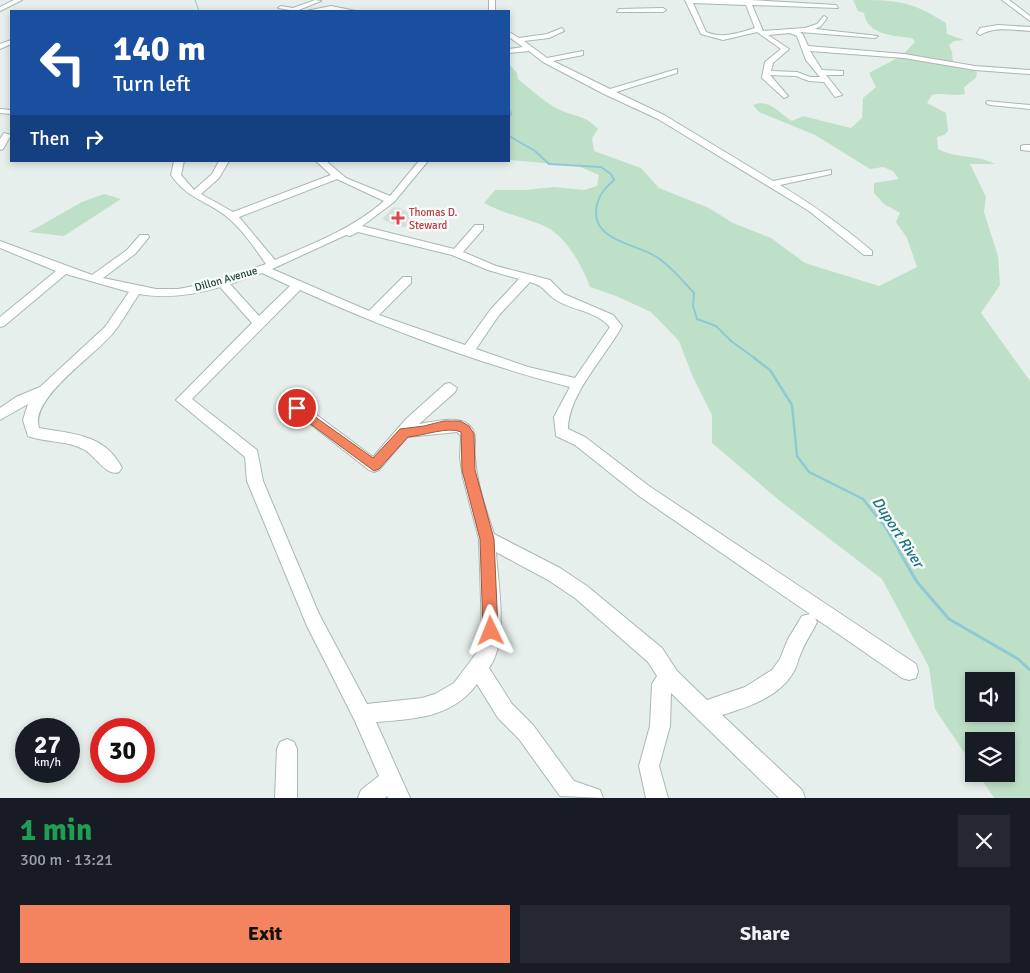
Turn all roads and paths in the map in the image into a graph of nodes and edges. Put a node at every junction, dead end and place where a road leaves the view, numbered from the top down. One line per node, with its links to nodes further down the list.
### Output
1 (19, 0): 12 (street)
2 (1005, 0): 13 (street)
3 (317, 1): 7 (street); 8 (street); 9 (street)
4 (689, 1): 5 (street); 22 (street)
5 (748, 1): 6 (street); 22 (street)
6 (836, 6)
7 (281, 8)
8 (331, 8): 9 (street); 10 (street)
9 (310, 10)
10 (346, 10)
11 (662, 10): 18 (street)
12 (0, 11): 15 (street)
13 (1020, 13): 14 (street); 17 (street)
14 (1030, 13)
15 (8, 14)
16 (824, 18): 21 (street)
17 (1030, 19)
18 (624, 21)
19 (1030, 29): 24 (street)
20 (562, 30): 27 (street)
21 (806, 30): 23 (street); 26 (street)
22 (760, 31): 23 (street); 38 (street)
23 (791, 31): 28 (street)
24 (980, 32)
25 (510, 35): 27 (street)
26 (875, 36)
27 (518, 40): 29 (street)
28 (804, 48): 30 (street); 36 (street)
29 (528, 50): 31 (street); 33 (street)
30 (846, 51): 34 (street); 37 (street)
31 (510, 52)
32 (580, 53): 33 (street)
33 (546, 60): 41 (street)
34 (852, 60)
35 (674, 71): 41 (street)
36 (819, 72): 39 (street); 40 (street)
37 (1030, 72)
38 (766, 73): 40 (street); 43 (street)
39 (840, 73)
40 (826, 80): 42 (street)
41 (607, 92): 54 (street)
42 (838, 95)
43 (784, 96)
44 (990, 103): 45 (street)
45 (1030, 107)
46 (7, 135): 47 (street)
47 (0, 146)
48 (179, 162): 55 (street)
49 (223, 162): 55 (street)
50 (321, 162): 53 (street)
51 (423, 162): 56 (street, Dillon Avenue)
52 (828, 172): 54 (street)
53 (337, 176): 56 (street); 57 (street)
54 (770, 184): 62 (street)
55 (194, 195): 57 (street)
56 (391, 200): 63 (street, Dillon Avenue)
57 (232, 216): 63 (street)
58 (479, 227): 61 (street)
59 (144, 237): 65 (street)
60 (2, 246): 64 (street, Dillon Avenue)
61 (456, 253): 63 (street); 66 (street)
62 (868, 253)
63 (268, 269): 68 (street, Dillon Avenue); 69 (street)
64 (64, 270): 65 (street, Dillon Avenue); 72 (street)
65 (96, 278): 70 (street, Dillon Avenue)
66 (528, 278): 74 (street); 75 (street)
67 (407, 280): 71 (street)
68 (223, 282): 70 (street, Dillon Avenue); 73 (street)
69 (297, 286): 71 (street); 73 (street)
70 (137, 288): 77 (street)
71 (370, 317): 74 (street)
72 (0, 323)
73 (259, 323): 88 (street)
74 (468, 351): 75 (street)
75 (578, 384): 85 (street)
76 (450, 388): 80 (street)
77 (45, 391): 79 (street); 81 (street)
78 (297, 408): 80 (street)
79 (0, 415)
80 (404, 432): 82 (street)
81 (114, 468)
82 (487, 539): 84 (street); 86 (street)
83 (808, 622): 87 (street)
84 (477, 667): 88 (street); 93 (street)
85 (908, 671)
86 (670, 678): 87 (street); 94 (street)
87 (703, 711): 95 (street)
88 (362, 714): 90 (street)
89 (287, 749): 91 (street)
90 (395, 789): 92 (street)
91 (286, 798)
92 (369, 798)
93 (592, 798)
94 (657, 798)
95 (794, 798)

